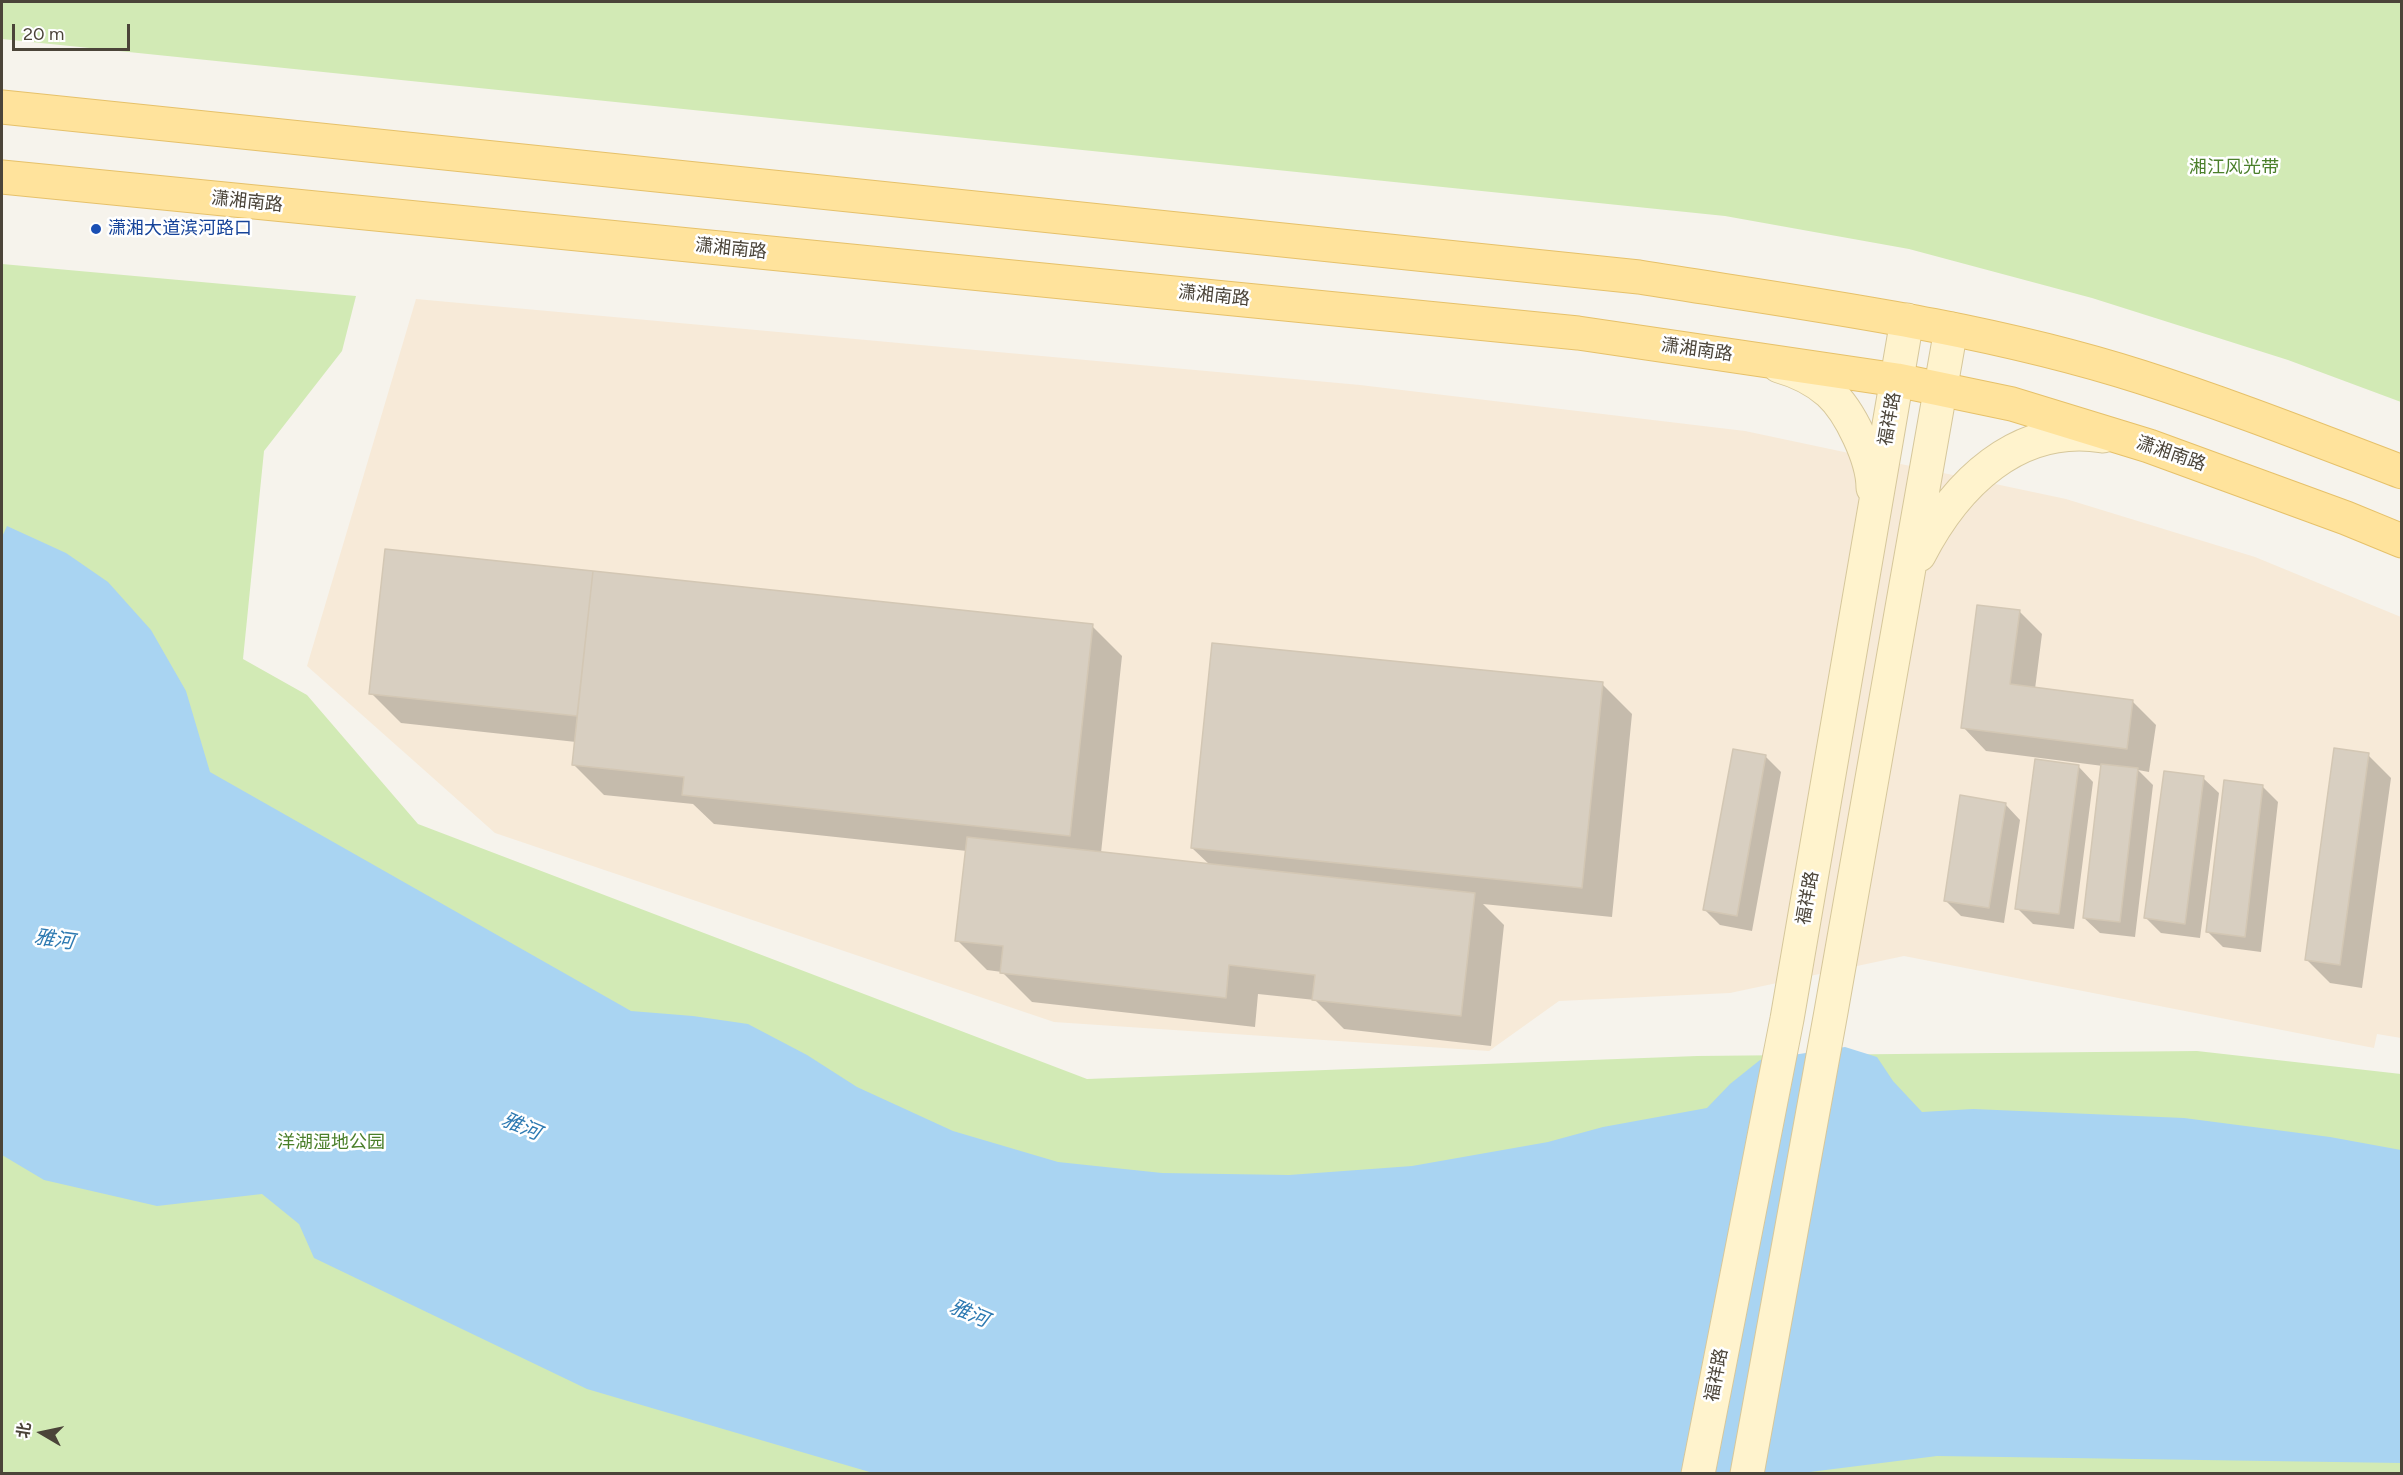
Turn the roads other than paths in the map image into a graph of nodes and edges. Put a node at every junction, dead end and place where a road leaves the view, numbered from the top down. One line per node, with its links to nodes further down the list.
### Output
1 (2, 107): 3 (main road)
2 (2, 177): 5 (main road, 潇湘南路)
3 (1907, 320): 4 (main road); 6 (main road, 福祥路)
4 (1951, 329): 7 (main road); 9 (main road)
5 (1757, 359): 6 (main road, 潇湘南路); 10 (main road)
6 (1897, 380): 7 (main road, 潇湘南路); 10 (main road, 福祥路)
7 (1940, 388): 8 (main road, 潇湘南路); 12 (main road)
8 (2129, 440): 11 (main road, 潇湘南路); 12 (main road)
9 (2402, 472)
10 (1872, 525): 13 (main road, 福祥路)
11 (2402, 541)
12 (1899, 620): 14 (main road)
13 (1698, 1473)
14 (1747, 1473)

